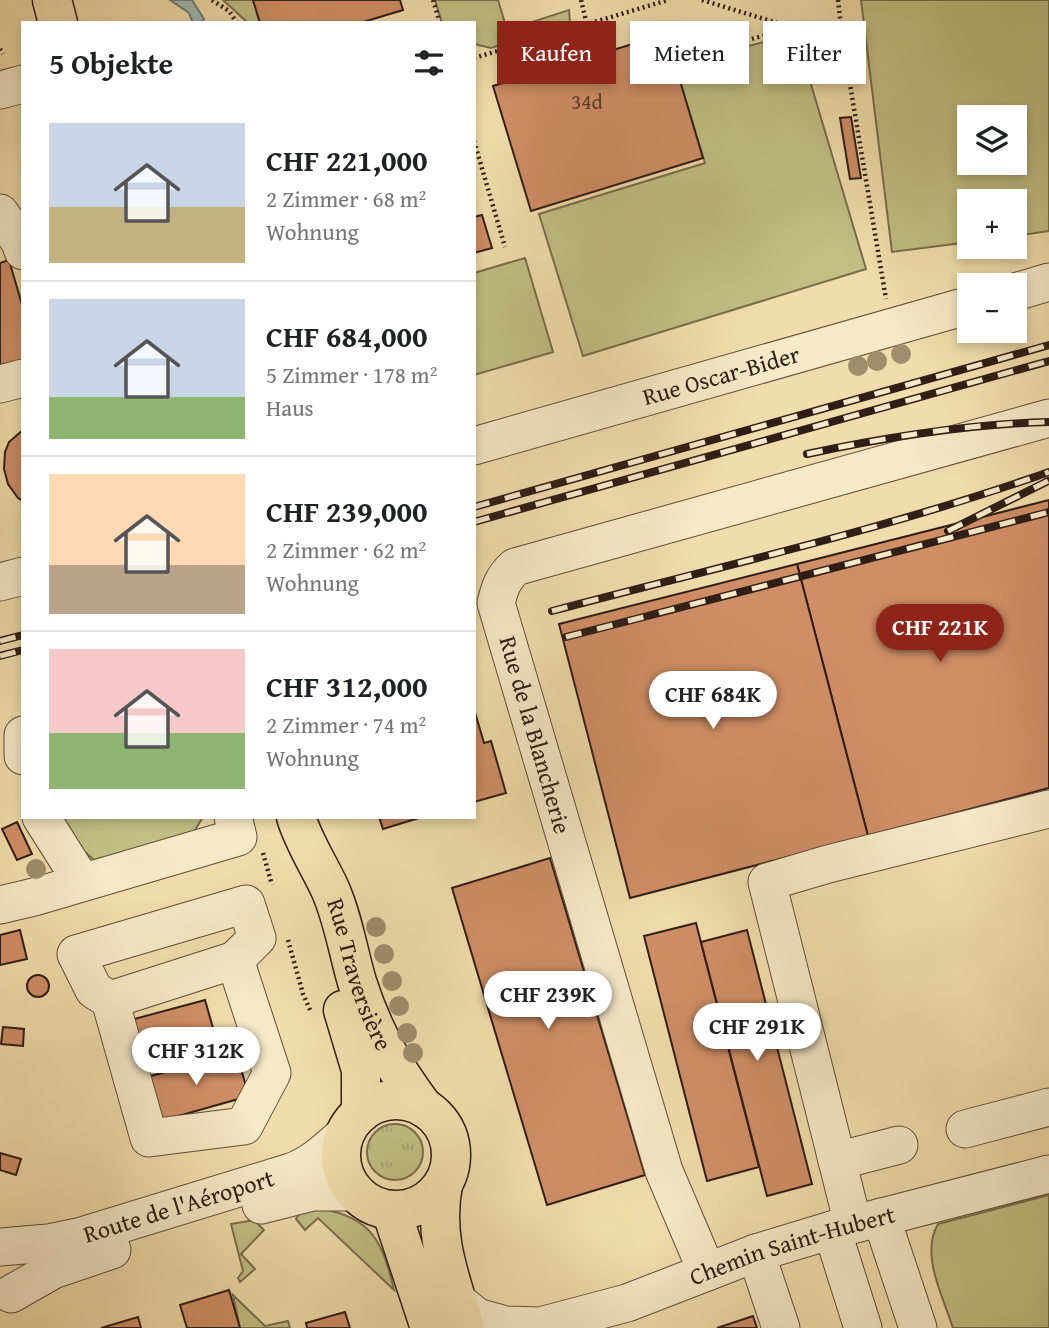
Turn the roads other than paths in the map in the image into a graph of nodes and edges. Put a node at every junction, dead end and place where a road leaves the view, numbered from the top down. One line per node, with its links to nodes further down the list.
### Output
1 (52, 0): 2 (main road)
2 (57, 21)
3 (21, 85): 4 (street)
4 (0, 90)
5 (0, 213): 6 (street)
6 (21, 245)
7 (1049, 282): 8 (street)
8 (1027, 288)
9 (957, 309): 13 (street, Rue Oscar-Bider)
10 (21, 379): 11 (street)
11 (0, 384)
12 (1049, 418): 38 (street, Rue de la Blancherie)
13 (476, 445)
14 (21, 577): 15 (street)
15 (0, 582)
16 (1049, 808): 29 (street)
17 (42, 819): 20 (street)
18 (234, 819): 20 (street)
19 (299, 826): 25 (main road, Rue Traversière); 26 (main road, Rue Traversière)
20 (82, 881): 21 (street)
21 (0, 905)
22 (235, 960): 23 (street); 23 (street); 23 (street)
23 (110, 1000)
24 (1049, 1107): 27 (street)
25 (424, 1108): 26 (main road); 31 (main road)
26 (353, 1124): 32 (main road); 35 (street, Route de l'Aéroport)
27 (965, 1129)
28 (899, 1145): 29 (street)
29 (837, 1161): 34 (street)
30 (1049, 1174): 34 (street, Chemin Saint-Hubert)
31 (443, 1184): 33 (main road); 40 (main road)
32 (356, 1192): 33 (main road); 39 (street, Route de l'Aéroport)
33 (391, 1210): 42 (main road)
34 (855, 1224): 37 (street, Chemin Saint-Hubert); 44 (street); 45 (street)
35 (0, 1247)
36 (0, 1252): 39 (street)
37 (756, 1253): 38 (street, Chemin Saint-Hubert); 43 (street)
38 (707, 1272): 41 (street, Chemin Saint-Hubert)
39 (4, 1304)
40 (461, 1314): 41 (street, Chemin Saint-Hubert)
41 (545, 1326)
42 (430, 1328)
43 (780, 1328)
44 (863, 1328)
45 (918, 1328)

